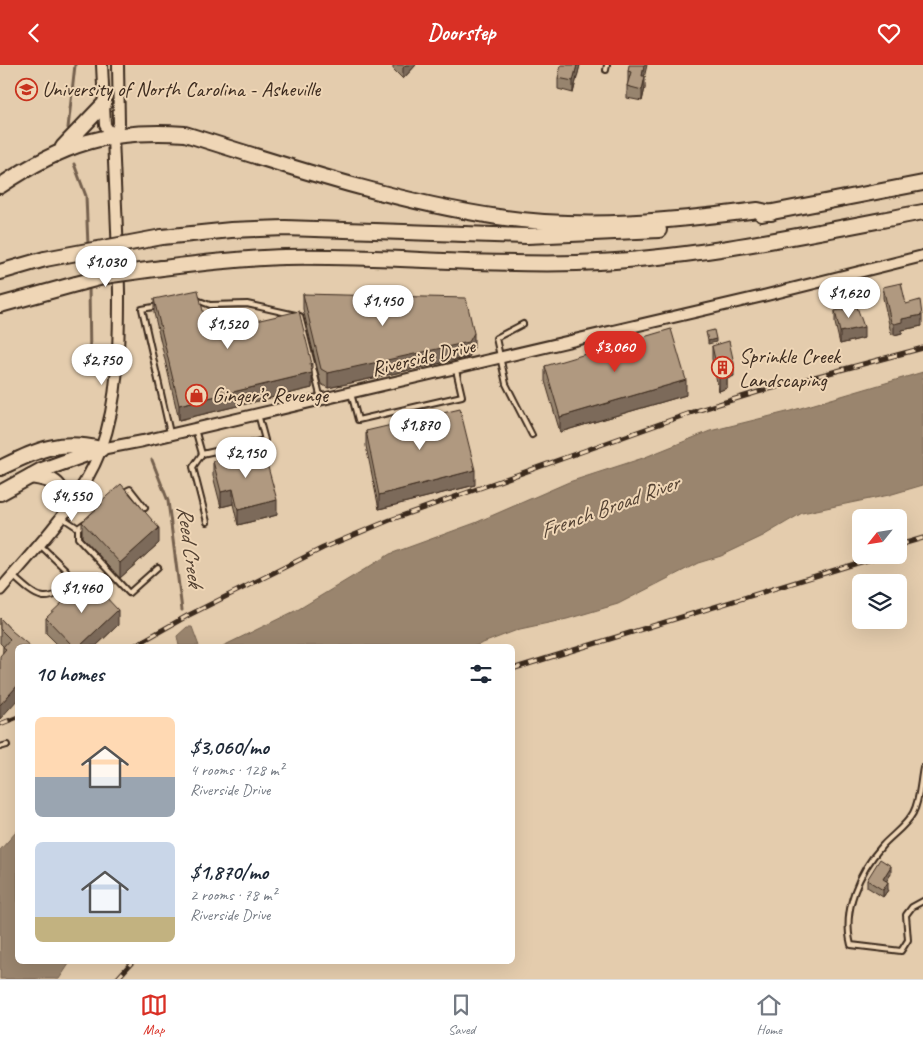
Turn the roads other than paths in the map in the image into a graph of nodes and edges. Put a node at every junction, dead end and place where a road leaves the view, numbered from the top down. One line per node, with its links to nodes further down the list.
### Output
1 (102, 65): 5 (main road)
2 (118, 65): 6 (main road)
3 (607, 65): 4 (lane)
4 (606, 70)
5 (104, 104): 6 (main road); 7 (highway)
6 (113, 137): 7 (highway); 11 (highway); 26 (main road)
7 (60, 151): 9 (highway)
8 (923, 183): 11 (highway)
9 (0, 186)
10 (923, 212): 15 (highway, bridge)
11 (771, 213): 13 (highway, bridge)
12 (923, 256): 18 (main road, Riverside Drive)
13 (0, 272)
14 (187, 301): 21 (lane)
15 (0, 305)
16 (169, 305): 24 (lane)
17 (523, 325): 18 (lane)
18 (500, 358): 19 (main road, Riverside Drive); 25 (lane)
19 (455, 368): 20 (main road, Riverside Drive); 20 (lane)
20 (351, 393): 21 (main road, Riverside Drive)
21 (322, 400): 22 (main road, Riverside Drive)
22 (258, 414): 23 (main road, Riverside Drive); 27 (lane)
23 (195, 429): 24 (main road, Riverside Drive); 27 (lane)
24 (170, 435): 26 (main road, Riverside Drive)
25 (532, 435)
26 (100, 449): 28 (highway); 29 (highway); 33 (main road)
27 (202, 455): 35 (lane)
28 (0, 468)
29 (31, 476): 30 (highway); 33 (highway)
30 (0, 493)
31 (122, 493): 32 (lane)
32 (145, 507)
33 (64, 513): 36 (lane); 37 (main road)
34 (93, 517): 36 (lane)
35 (207, 522)
36 (78, 528): 38 (lane)
37 (39, 544): 39 (main road); 39 (lane)
38 (158, 567)
39 (12, 576): 40 (main road)
40 (0, 590)
41 (8, 745): 42 (lane)
42 (0, 747)
43 (923, 768): 44 (lane)
44 (923, 901)

